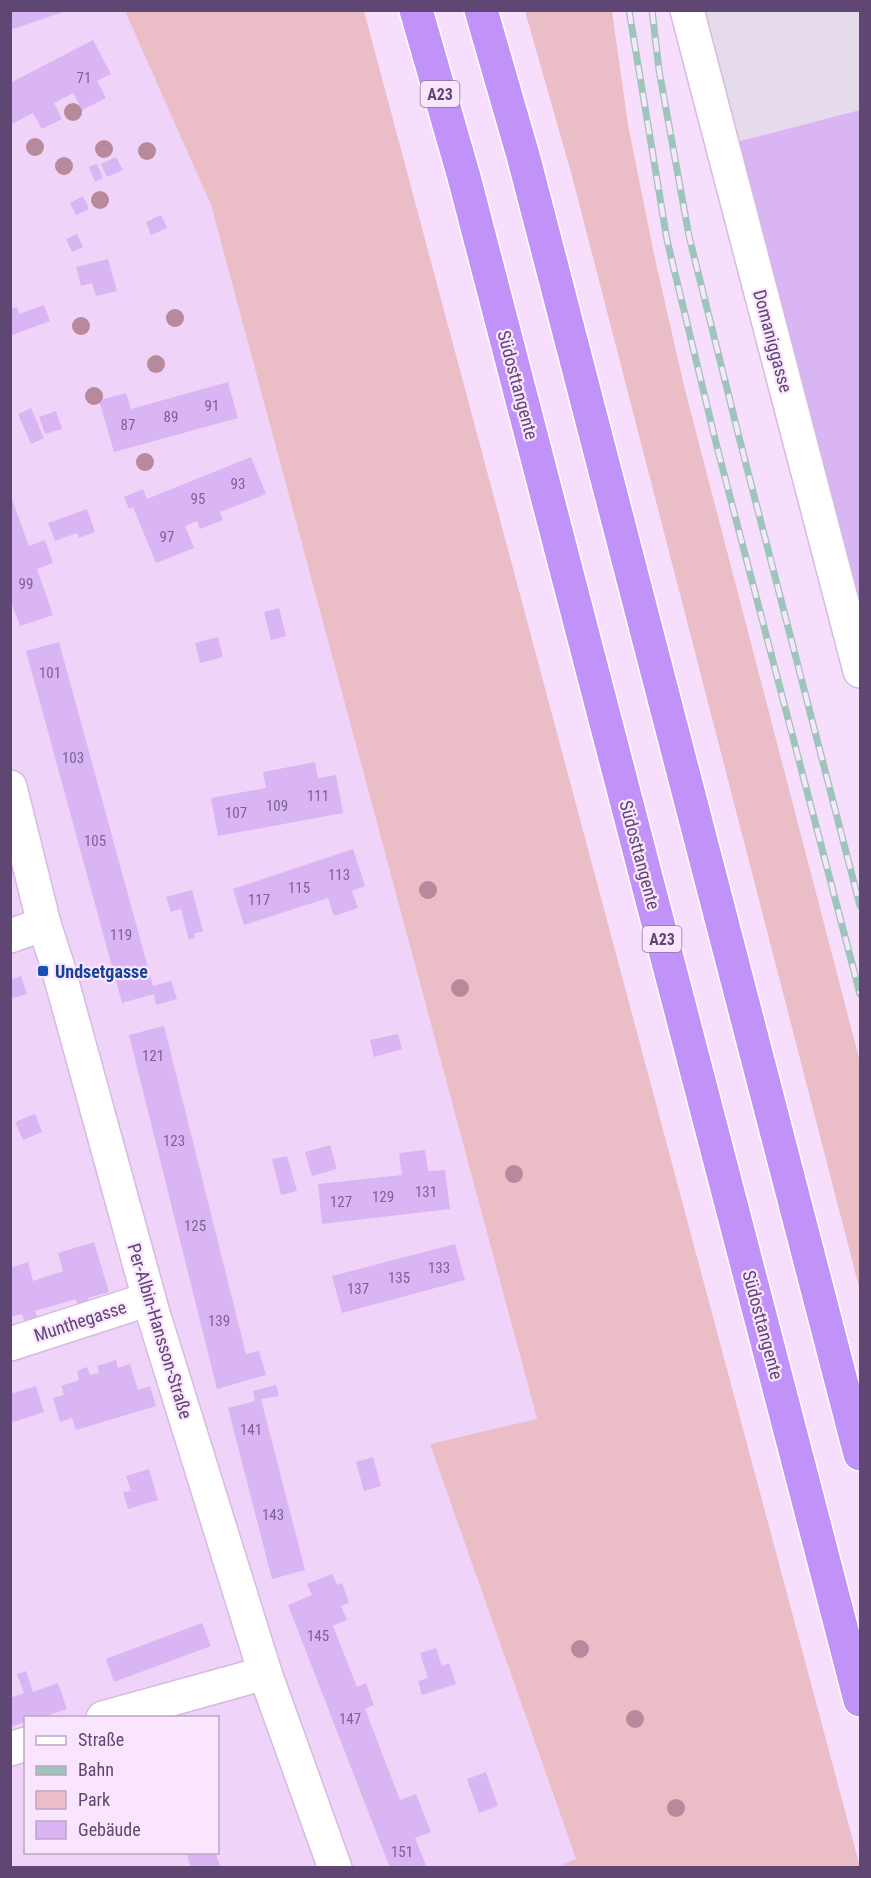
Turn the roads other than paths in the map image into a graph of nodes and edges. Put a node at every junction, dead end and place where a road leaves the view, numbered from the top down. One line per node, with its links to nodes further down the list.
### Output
1 (416, 10): 12 (highway, Südosttangente / A23)
2 (481, 10): 10 (highway)
3 (687, 10): 4 (street, Domaniggasse)
4 (861, 671)
5 (10, 787): 6 (street, Per-Albin-Hansson-Straße)
6 (44, 924): 7 (street); 8 (street, Per-Albin-Hansson-Straße)
7 (10, 936)
8 (149, 1299): 9 (street, Munthegasse); 11 (street, Per-Albin-Hansson-Straße)
9 (10, 1344)
10 (861, 1454)
11 (265, 1673): 13 (street); 14 (street, Per-Albin-Hansson-Straße)
12 (861, 1700)
13 (110, 1716)
14 (335, 1868)

